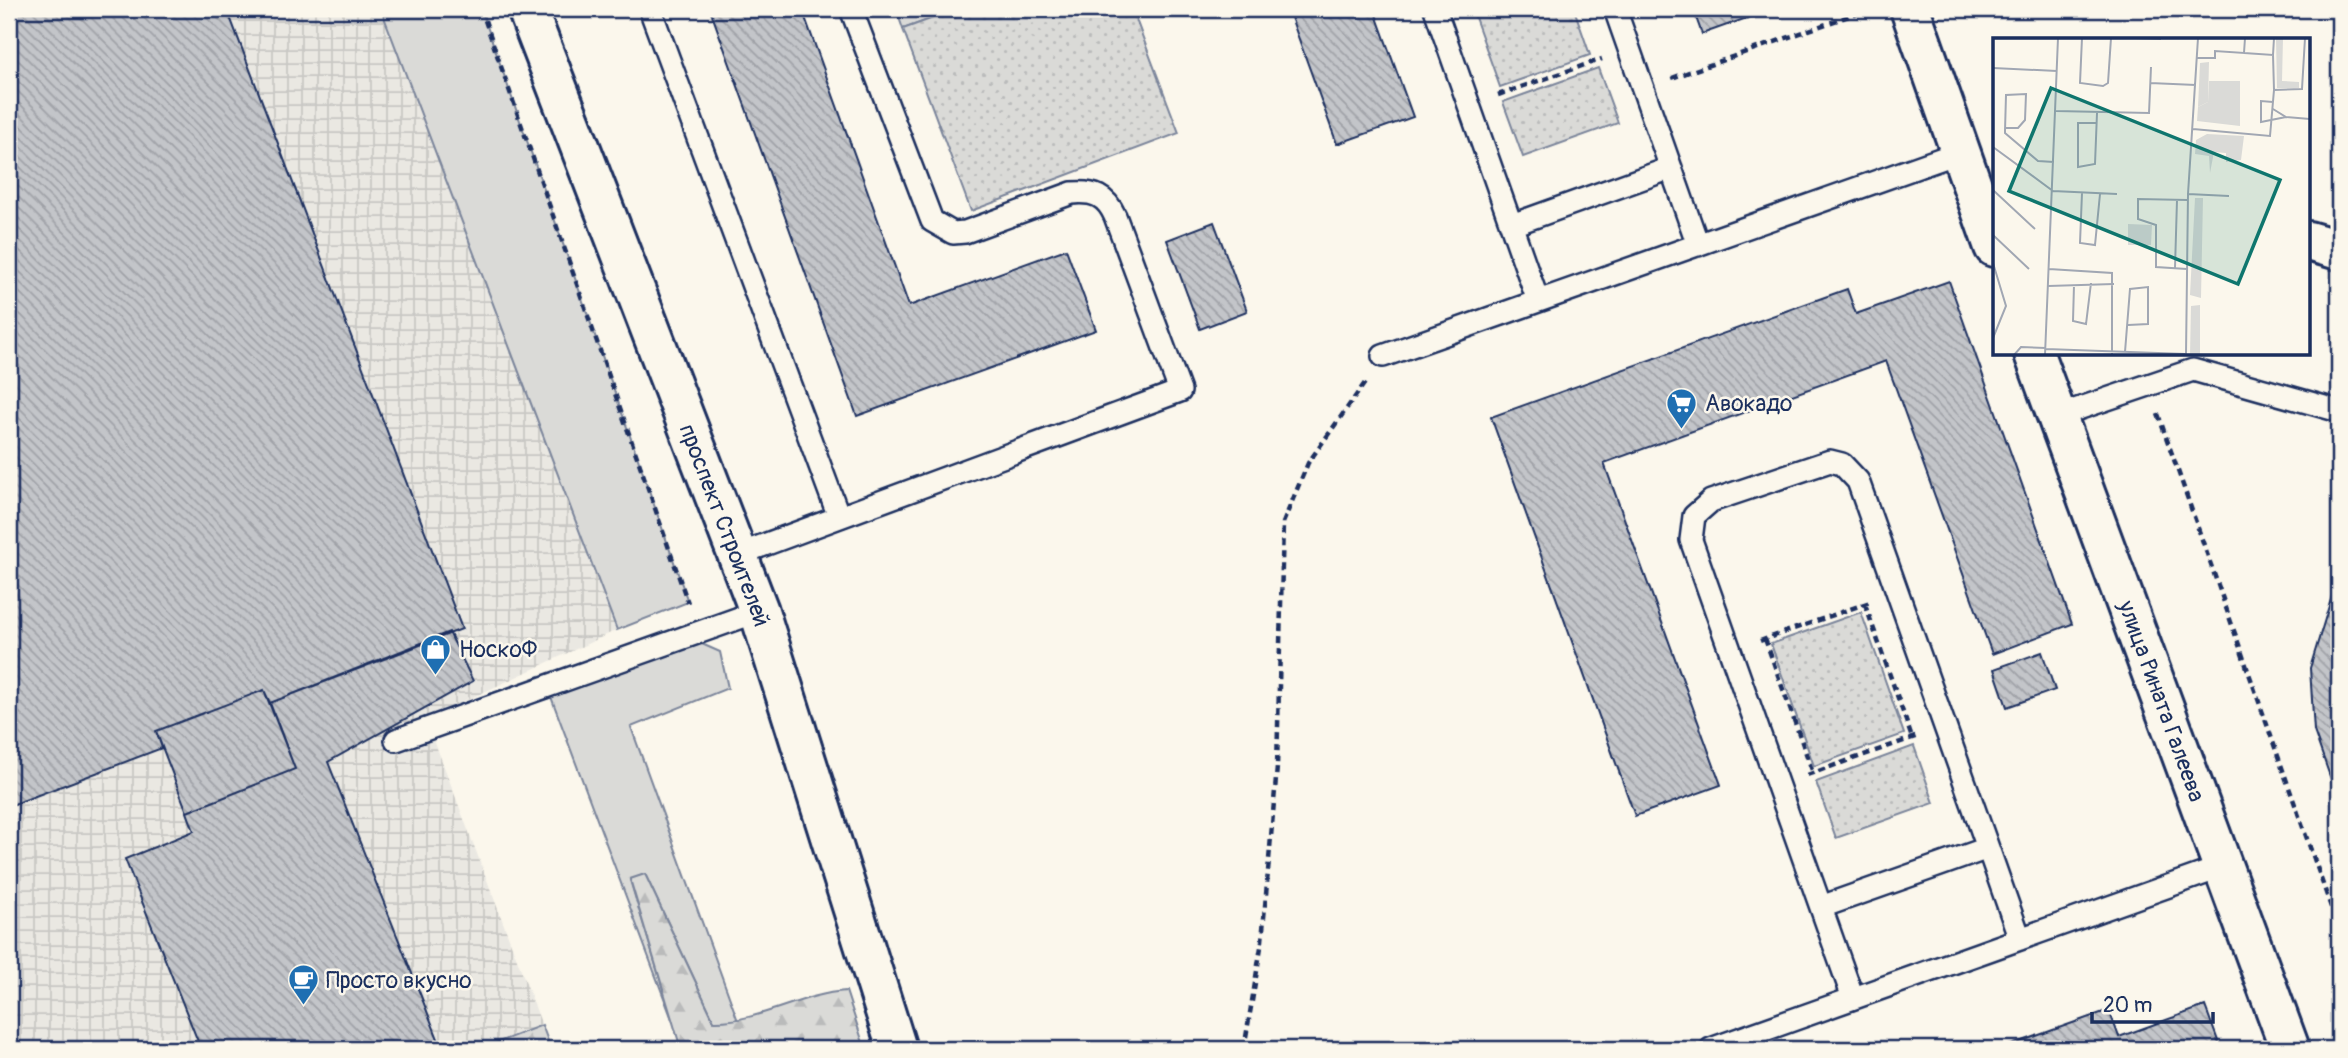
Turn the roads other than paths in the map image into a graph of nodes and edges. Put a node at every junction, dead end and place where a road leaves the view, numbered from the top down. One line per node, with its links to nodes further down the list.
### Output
1 (527, 9): 20 (street, проспект Строителей)
2 (650, 9): 19 (lane)
3 (851, 9): 19 (lane)
4 (1435, 9): 9 (lane)
5 (1615, 9): 8 (lane)
6 (1910, 9): 7 (street)
7 (1977, 155): 10 (street); 12 (lane)
8 (1671, 168): 9 (lane); 12 (lane)
9 (1512, 225): 14 (lane)
10 (1993, 242)
11 (2310, 242): 13 (street)
12 (1698, 245): 14 (lane)
13 (2339, 250)
14 (1538, 301): 16 (lane)
15 (2034, 355): 18 (street, улица Рината Галеева)
16 (1383, 356)
17 (2339, 411): 18 (lane)
18 (2057, 416): 24 (street, улица Рината Галеева)
19 (839, 517): 20 (lane)
20 (737, 555): 21 (street, проспект Строителей)
21 (759, 611): 22 (lane); 28 (street, проспект Строителей)
22 (396, 740)
23 (1988, 848): 25 (lane); 25 (lane); 26 (lane)
24 (2222, 867): 26 (lane); 30 (street, улица Рината Галеева)
25 (1821, 907): 27 (lane)
26 (2020, 939): 27 (lane)
27 (1853, 998): 29 (lane)
28 (897, 1049)
29 (1711, 1049)
30 (2290, 1049)

